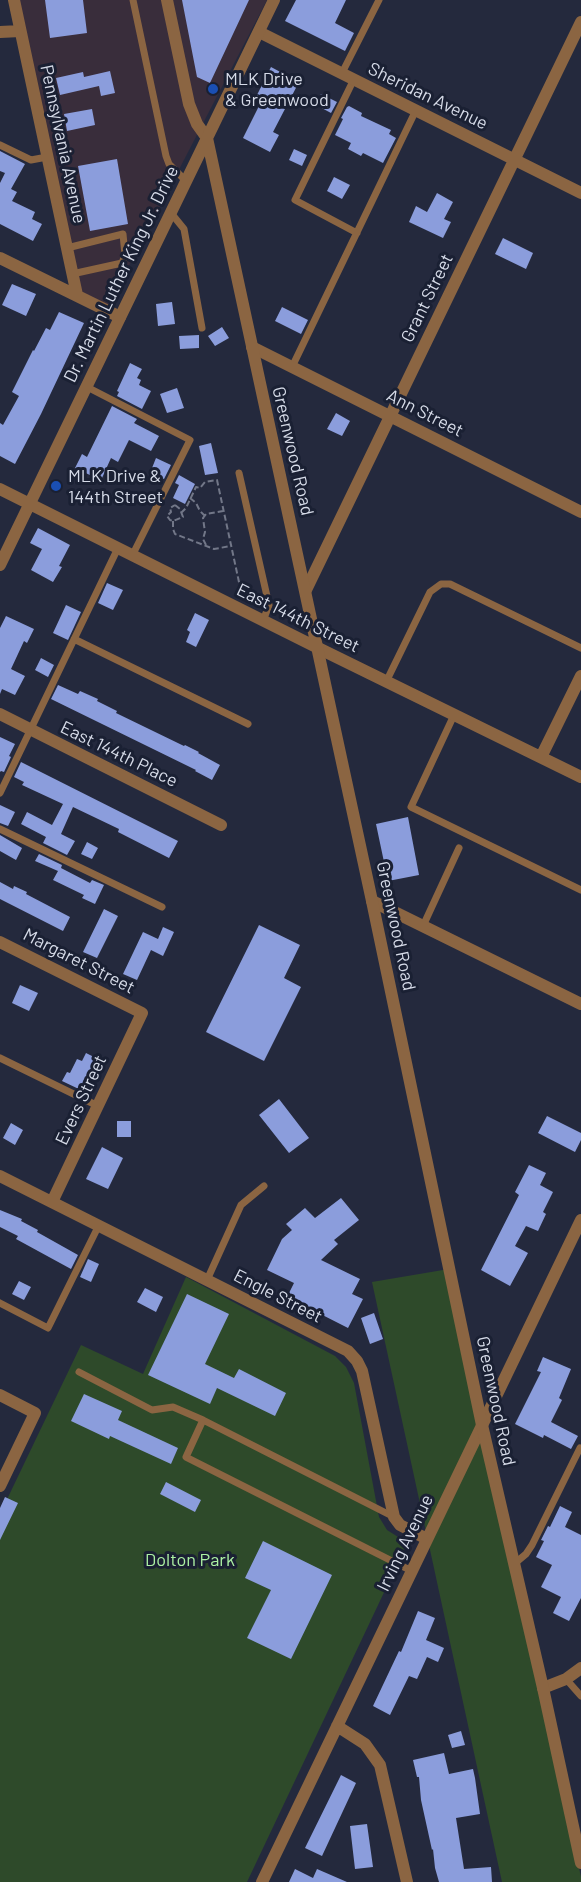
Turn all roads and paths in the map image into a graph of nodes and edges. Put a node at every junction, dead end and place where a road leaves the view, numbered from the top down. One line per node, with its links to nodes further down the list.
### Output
1 (14, 0): 7 (street, Pennsylvania Avenue)
2 (133, 0): 17 (lane)
3 (167, 0): 13 (street, Greenwood Road)
4 (274, 0): 9 (street, Dr. Martin Luther King Jr. Drive)
5 (379, 0): 10 (lane)
6 (581, 22): 16 (street, Grant Street)
7 (20, 31): 8 (street); 15 (street, Pennsylvania Avenue)
8 (0, 32)
9 (259, 32): 10 (street, Sheridan Avenue); 13 (street, Dr. Martin Luther King Jr. Drive)
10 (342, 73): 11 (street, Sheridan Avenue)
11 (354, 79): 12 (street, Sheridan Avenue); 20 (lane)
12 (417, 110): 16 (street, Sheridan Avenue); 20 (lane)
13 (207, 138): 17 (street, Dr. Martin Luther King Jr. Drive); 27 (street, Greenwood Road)
14 (0, 145): 15 (lane)
15 (47, 157): 21 (street, Pennsylvania Avenue)
16 (514, 159): 18 (street, Sheridan Avenue); 30 (street, Grant Street)
17 (186, 181): 19 (street, Dr. Martin Luther King Jr. Drive)
18 (581, 192)
19 (171, 213): 25 (street, Dr. Martin Luther King Jr. Drive); 26 (lane)
20 (357, 232): 28 (lane)
21 (67, 248): 23 (street, Pennsylvania Avenue); 23 (lane)
22 (0, 258): 24 (street)
23 (72, 274): 24 (street, Pennsylvania Avenue)
24 (77, 296): 25 (street)
25 (120, 317): 29 (street, Dr. Martin Luther King Jr. Drive)
26 (202, 328)
27 (252, 347): 28 (street, Ann Street); 45 (street, Greenwood Road)
28 (292, 367): 30 (street, Ann Street)
29 (87, 387): 34 (street, Dr. Martin Luther King Jr. Drive); 43 (lane)
30 (390, 416): 36 (street, Ann Street); 45 (street, Grant Street)
31 (239, 473): 47 (lane)
32 (0, 489): 34 (street, East 144th Street)
33 (190, 498): 35 (path); 37 (path); 38 (path)
34 (29, 504): 42 (street, East 144th Street); 44 (street, Dr. Martin Luther King Jr. Drive)
35 (224, 510): 38 (path); 41 (path)
36 (581, 512)
37 (181, 513): 39 (path); 39 (path)
38 (205, 516): 40 (path)
39 (173, 521): 40 (path)
40 (206, 545): 41 (path)
41 (231, 546): 46 (path)
42 (118, 548): 43 (street, East 144th Street); 48 (lane)
43 (132, 556): 47 (street, East 144th Street)
44 (0, 565)
45 (306, 590): 49 (street, Greenwood Road)
46 (243, 599)
47 (263, 621): 49 (street, East 144th Street)
48 (74, 639): 55 (lane); 56 (lane)
49 (318, 648): 52 (street, East 144th Street); 64 (street, Greenwood Road)
50 (581, 648): 52 (lane)
51 (581, 676): 57 (street)
52 (386, 682): 54 (street, East 144th Street)
53 (0, 714): 56 (street, East 144th Place)
54 (454, 715): 57 (street, East 144th Street); 63 (lane)
55 (248, 724)
56 (30, 730): 59 (lane); 60 (street, East 144th Place)
57 (541, 758): 58 (street, East 144th Street)
58 (581, 777)
59 (0, 793)
60 (221, 825)
61 (0, 829): 65 (lane)
62 (459, 848): 66 (lane)
63 (581, 890)
64 (372, 901): 66 (street); 82 (street, Greenwood Road)
65 (162, 907)
66 (423, 926): 68 (street)
67 (0, 942): 69 (street, Margaret Street)
68 (581, 1004)
69 (142, 1013): 71 (street, Evers Street)
70 (0, 1058): 71 (lane)
71 (98, 1106): 74 (street, Evers Street)
72 (0, 1176): 74 (street, Engle Street)
73 (264, 1186): 77 (lane)
74 (52, 1202): 76 (street, Engle Street)
75 (581, 1220): 82 (street, Irving Avenue)
76 (99, 1225): 77 (street, Engle Street); 78 (lane)
77 (207, 1280): 85 (street, Engle Street)
78 (0, 1303)
79 (79, 1372): 81 (lane)
80 (0, 1395): 84 (street)
81 (203, 1420): 85 (lane); 88 (lane)
82 (482, 1425): 86 (street, Irving Avenue); 87 (street, Greenwood Road)
83 (580, 1448): 87 (lane)
84 (0, 1486)
85 (394, 1517): 86 (street)
86 (427, 1539): 88 (street, Irving Avenue)
87 (514, 1564): 91 (street, Greenwood Road)
88 (412, 1571): 93 (street, Irving Avenue)
89 (581, 1668): 90 (street)
90 (566, 1679): 91 (street); 92 (lane)
91 (543, 1688): 94 (street, Greenwood Road)
92 (581, 1696)
93 (338, 1726): 95 (street, Irving Avenue); 96 (street)
94 (581, 1863)
95 (262, 1882)
96 (407, 1882)

